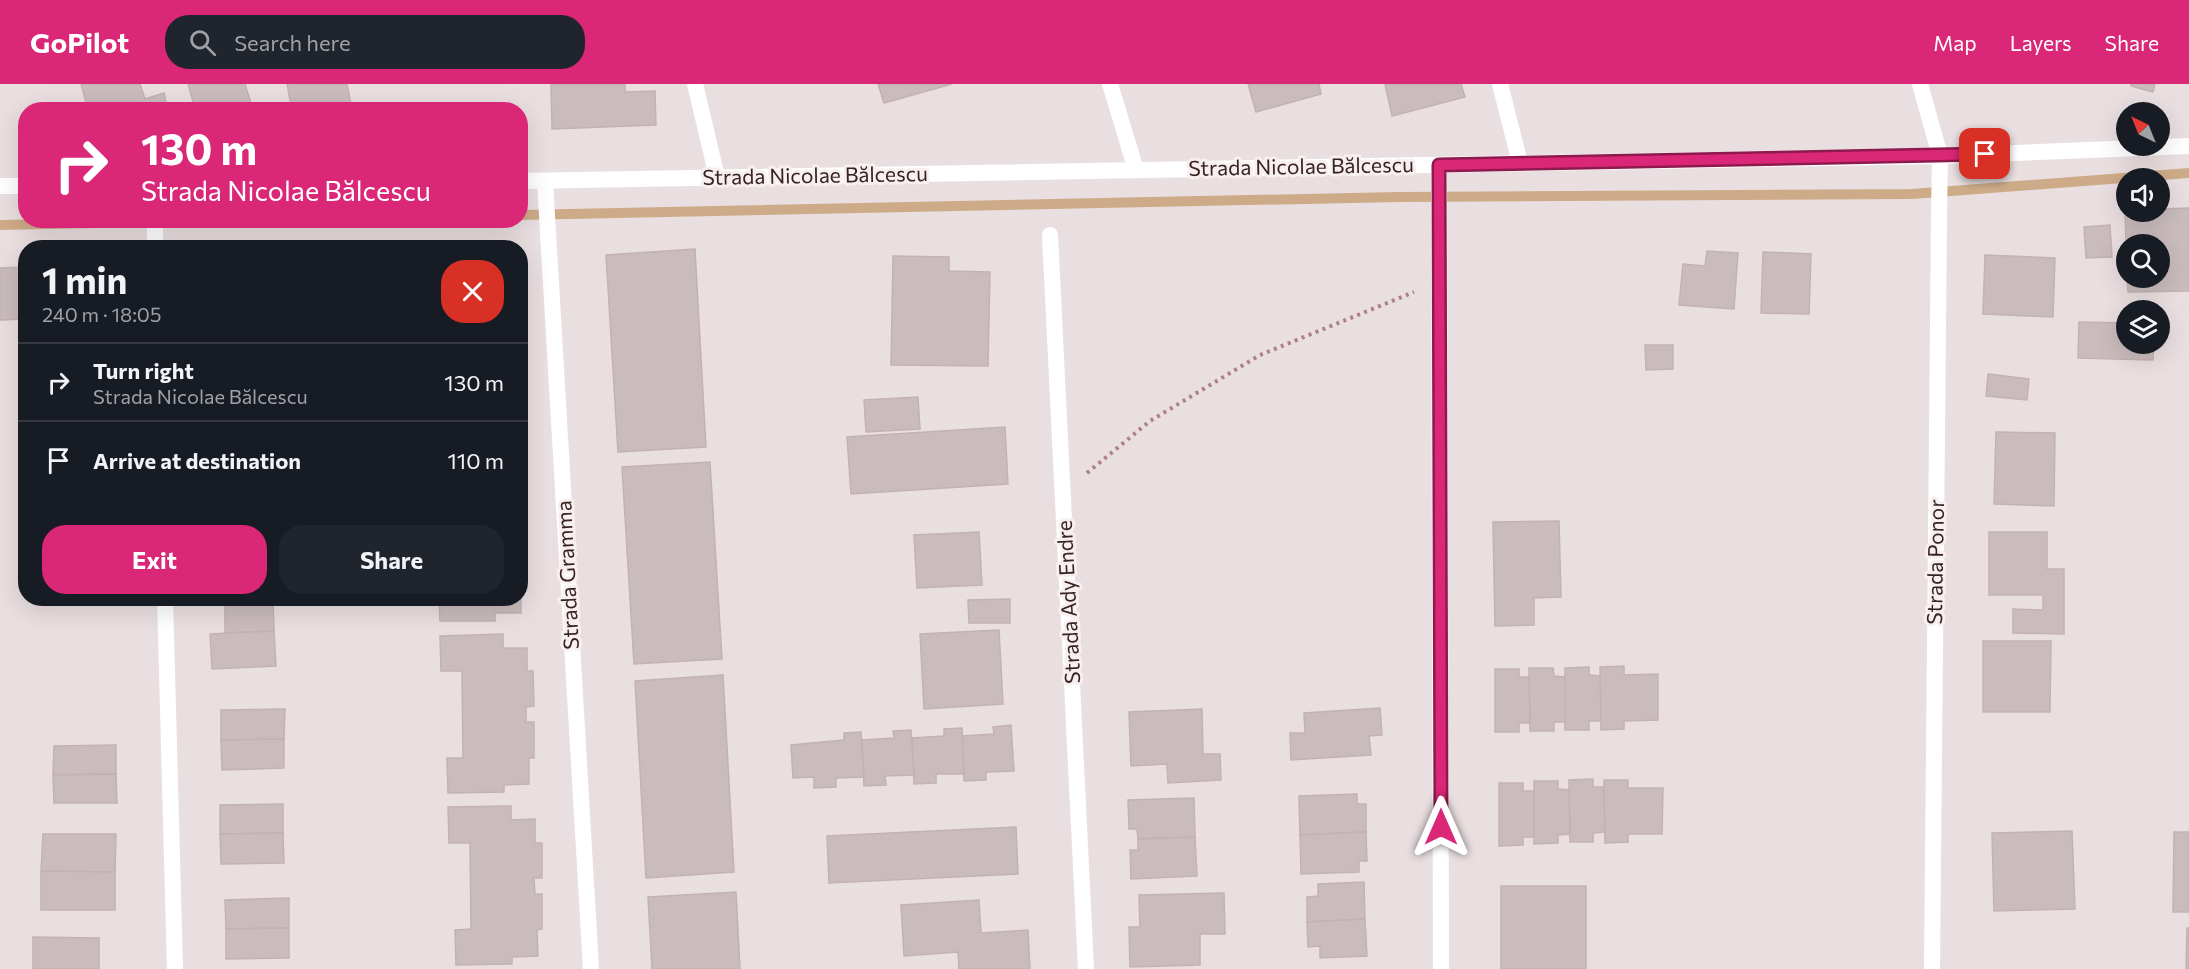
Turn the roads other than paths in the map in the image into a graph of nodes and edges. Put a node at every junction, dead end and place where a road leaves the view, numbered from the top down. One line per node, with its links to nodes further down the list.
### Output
1 (695, 84): 10 (street)
2 (1110, 84): 9 (street)
3 (1500, 84): 7 (street)
4 (1920, 84): 6 (street, Strada Ponor)
5 (2189, 146): 6 (street, Strada Nicolae Bălcescu)
6 (1940, 162): 7 (street, Strada Nicolae Bălcescu); 21 (street, Strada Ponor)
7 (1520, 163): 8 (street, Strada Nicolae Bălcescu)
8 (1439, 165): 9 (street, Strada Nicolae Bălcescu); 20 (street)
9 (1136, 170): 10 (street, Strada Nicolae Bălcescu)
10 (717, 177): 11 (street, Strada Nicolae Bălcescu)
11 (545, 180): 12 (street, Strada Nicolae Bălcescu); 18 (street, Strada Gramma)
12 (528, 181)
13 (0, 186): 14 (street)
14 (18, 186)
15 (1050, 235): 19 (street, Strada Ady Endre)
16 (165, 606): 17 (street)
17 (175, 969)
18 (591, 969)
19 (1086, 969)
20 (1441, 969)
21 (1932, 969)

